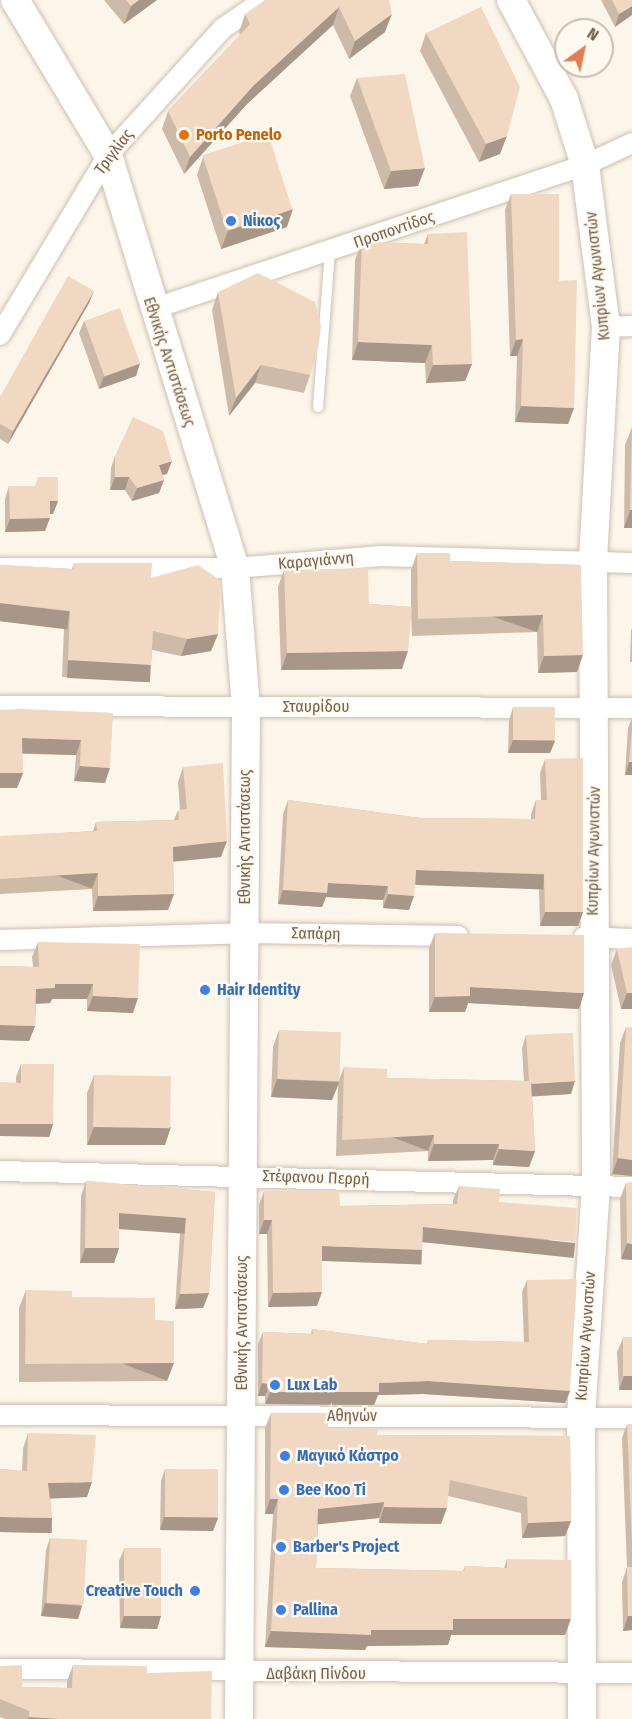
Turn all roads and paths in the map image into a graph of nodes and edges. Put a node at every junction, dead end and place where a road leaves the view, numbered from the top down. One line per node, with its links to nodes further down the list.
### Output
1 (15, 0): 5 (street, Εθνικής Αντιστάσεως)
2 (264, 0): 5 (street, Τριγλίας)
3 (511, 0): 6 (street, Κυπρίων Αγωνιστών)
4 (632, 143): 6 (street, Προποντίδος)
5 (108, 155): 8 (street, Εθνικής Αντιστάσεως); 9 (street, Τριγλίας)
6 (585, 165): 7 (street, Προποντίδος); 10 (street, Κυπρίων Αγωνιστών)
7 (330, 252): 8 (street, Προποντίδος); 11 (lane)
8 (152, 309): 15 (street, Εθνικής Αντιστάσεως)
9 (2, 325)
10 (619, 327): 12 (street, Κυπρίων Αγωνιστών)
11 (318, 407)
12 (593, 562): 13 (street, Καραγιάννη); 15 (street, Καραγιάννη); 18 (street, Κυπρίων Αγωνιστών)
13 (632, 563)
14 (0, 568): 15 (street, Καραγιάννη)
15 (235, 568): 17 (street, Εθνικής Αντιστάσεως)
16 (0, 706): 17 (street, Σταυρίδου)
17 (246, 707): 18 (street, Σταυρίδου); 20 (street, Εθνικής Αντιστάσεως)
18 (596, 708): 19 (street, Σταυρίδου); 23 (street, Κυπρίων Αγωνιστών)
19 (632, 708)
20 (245, 933): 21 (street, Σαπάρη); 25 (street, Σαπάρη); 27 (street, Εθνικής Αντιστάσεως)
21 (477, 936)
22 (558, 937): 23 (street)
23 (592, 938): 24 (street); 28 (street, Κυπρίων Αγωνιστών)
24 (632, 939)
25 (0, 940)
26 (0, 1172): 27 (street, Στέφανου Περρή)
27 (243, 1175): 28 (street, Στέφανου Περρή); 31 (street, Εθνικής Αντιστάσεως)
28 (596, 1185): 29 (street, Στέφανου Περρή); 32 (street, Κυπρίων Αγωνιστών)
29 (632, 1187)
30 (0, 1415): 31 (street, Αθηνών)
31 (242, 1416): 32 (street, Αθηνών); 36 (street, Εθνικής Αντιστάσεως)
32 (581, 1416): 33 (street, Αθηνών); 37 (street, Κυπρίων Αγωνιστών)
33 (632, 1418)
34 (0, 1669): 36 (street, Δαβάκη Πίνδου)
35 (632, 1673): 37 (street, Δαβάκη Πίνδου)
36 (240, 1674): 37 (street, Δαβάκη Πίνδου); 38 (street, Εθνικής Αντιστάσεως)
37 (581, 1674): 39 (street, Κυπρίων Αγωνιστών)
38 (239, 1719)
39 (582, 1719)

